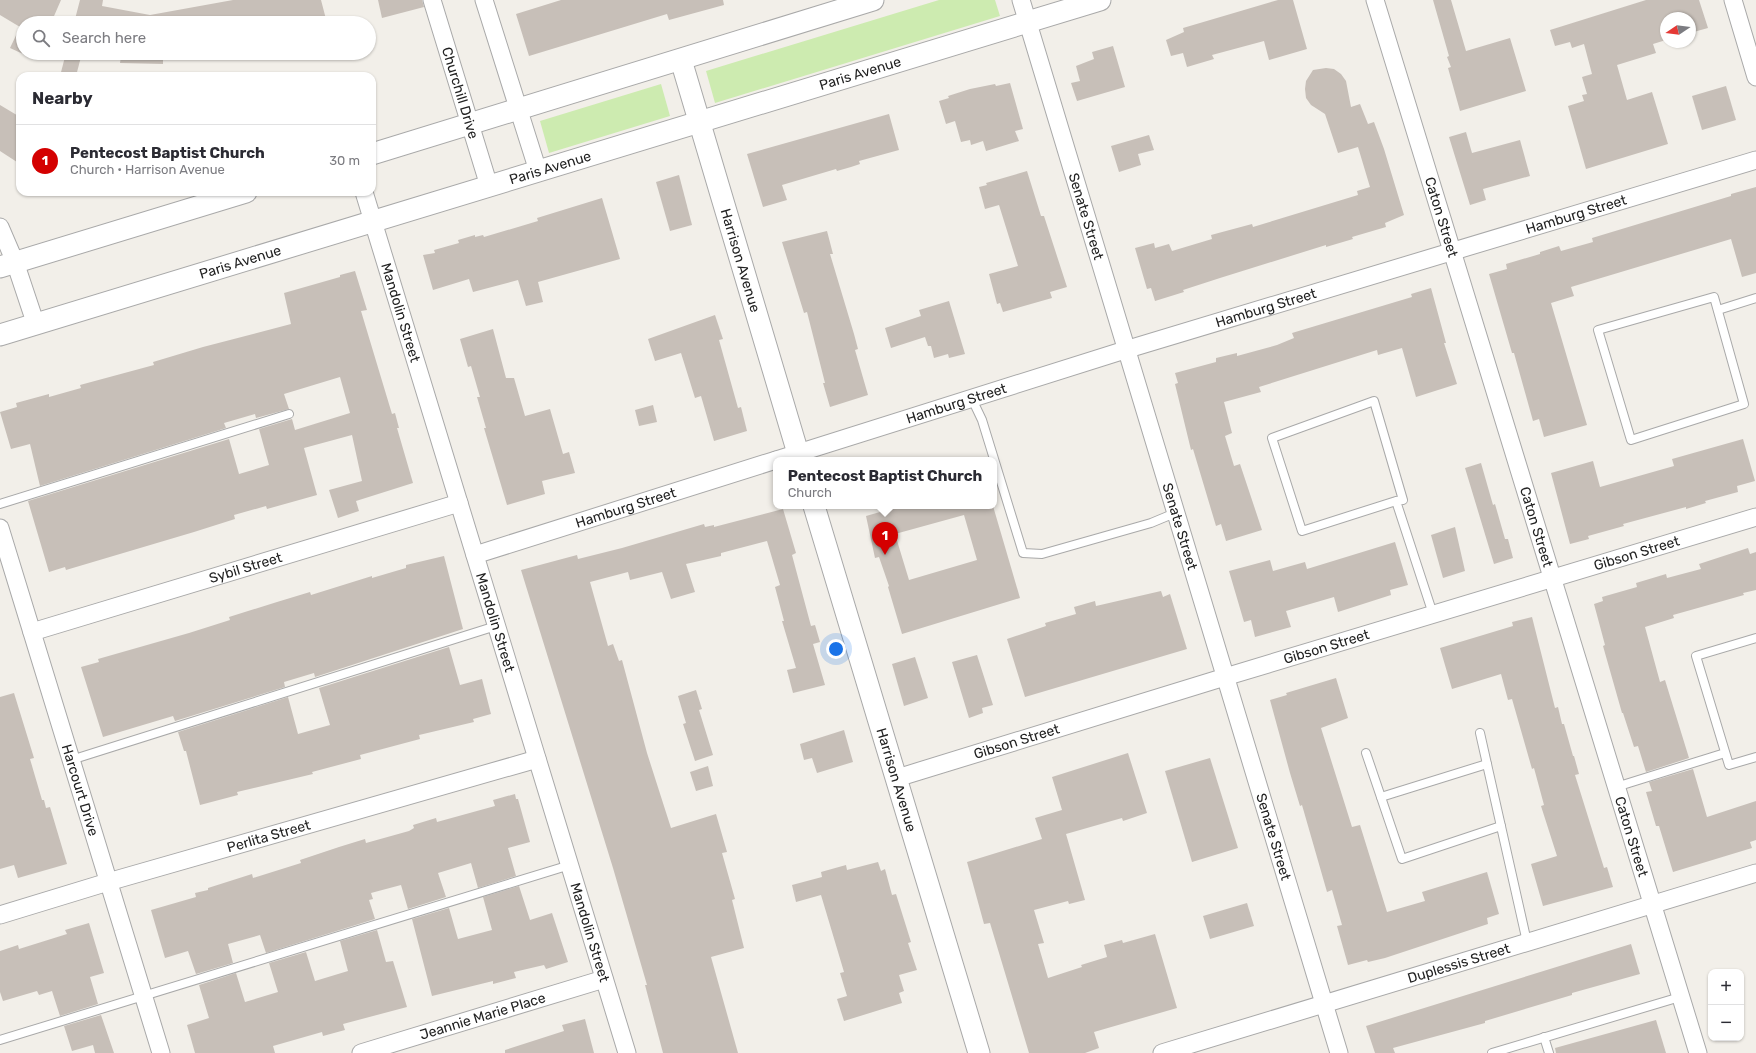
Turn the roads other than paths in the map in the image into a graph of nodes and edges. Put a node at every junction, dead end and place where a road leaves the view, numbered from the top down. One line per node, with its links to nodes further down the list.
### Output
1 (432, 0): 13 (street, Churchill Drive)
2 (484, 0): 11 (street)
3 (873, 0): 9 (street)
4 (1021, 0): 8 (street, Senate Street)
5 (1100, 0): 8 (street, Paris Avenue)
6 (1375, 0): 22 (street, Caton Street)
7 (1733, 0): 10 (street)
8 (1028, 22): 12 (street, Paris Avenue); 28 (street, Senate Street)
9 (681, 60): 11 (street); 12 (street, Harrison Avenue)
10 (1756, 77)
11 (519, 109): 13 (street); 16 (street)
12 (700, 122): 16 (street, Paris Avenue); 31 (street, Harrison Avenue)
13 (469, 124): 14 (street); 17 (street, Churchill Drive)
14 (376, 153)
15 (1756, 160): 22 (street, Hamburg Street)
16 (538, 171): 17 (street, Paris Avenue)
17 (489, 186): 20 (street, Paris Avenue)
18 (233, 196): 23 (street)
19 (365, 196): 20 (street, Mandolin Street)
20 (373, 222): 26 (street, Paris Avenue); 36 (street, Mandolin Street)
21 (0, 227): 23 (street)
22 (1453, 252): 28 (street, Hamburg Street); 43 (street, Caton Street)
23 (8, 264): 26 (street)
24 (1756, 298): 25 (lane)
25 (1718, 310): 25 (lane)
26 (36, 325): 27 (street, Paris Avenue)
27 (0, 335)
28 (1125, 350): 29 (street, Hamburg Street); 39 (street, Senate Street)
29 (972, 398): 31 (street, Hamburg Street); 32 (lane)
30 (289, 414): 37 (lane)
31 (799, 456)
32 (993, 457)
33 (773, 461): 42 (street, Hamburg Street)
34 (997, 468): 39 (lane)
35 (1396, 501): 35 (lane); 44 (lane)
36 (459, 503): 42 (street, Mandolin Street); 46 (street, Sybil Street)
37 (0, 504)
38 (815, 509): 56 (street, Harrison Avenue)
39 (1175, 513): 48 (street, Senate Street)
40 (1756, 517): 43 (street, Gibson Street)
41 (0, 528): 46 (street, Harcourt Drive)
42 (475, 555): 45 (street, Mandolin Street)
43 (1553, 578): 44 (street, Gibson Street); 57 (street, Caton Street)
44 (1433, 614): 48 (street, Gibson Street)
45 (496, 626): 53 (street, Mandolin Street); 54 (lane)
46 (32, 632): 54 (street, Harcourt Drive)
47 (1756, 638): 50 (lane)
48 (1224, 677): 56 (street, Gibson Street); 69 (street, Senate Street)
49 (1480, 733): 55 (lane)
50 (1725, 752): 52 (lane); 57 (lane)
51 (1366, 753): 58 (lane)
52 (1756, 757)
53 (537, 759): 60 (street, Mandolin Street); 62 (street, Perlita Street)
54 (71, 760): 62 (street, Harcourt Drive)
55 (1487, 764): 58 (lane); 59 (lane)
56 (897, 778): 75 (street, Harrison Avenue)
57 (1616, 787): 63 (street, Caton Street)
58 (1381, 797): 59 (lane)
59 (1501, 826): 65 (lane)
60 (570, 866): 66 (street, Mandolin Street); 67 (lane)
61 (1756, 873): 63 (street, Duplessis Street)
62 (108, 882): 64 (street, Perlita Street); 67 (street, Harcourt Drive)
63 (1652, 905): 65 (street, Duplessis Street); 68 (street, Caton Street)
64 (0, 915)
65 (1527, 942): 69 (street, Duplessis Street)
66 (604, 979): 73 (street, Jeannie Marie Place); 74 (street, Mandolin Street)
67 (143, 996): 71 (lane); 72 (street, Harcourt Drive)
68 (1680, 997): 70 (lane); 80 (street, Caton Street)
69 (1324, 1003): 76 (street, Duplessis Street); 77 (street, Senate Street)
70 (1544, 1037): 78 (lane); 79 (lane)
71 (0, 1040)
72 (161, 1053)
73 (361, 1053)
74 (627, 1053)
75 (979, 1053)
76 (1162, 1053)
77 (1339, 1053)
78 (1492, 1053)
79 (1549, 1053)
80 (1698, 1053)

